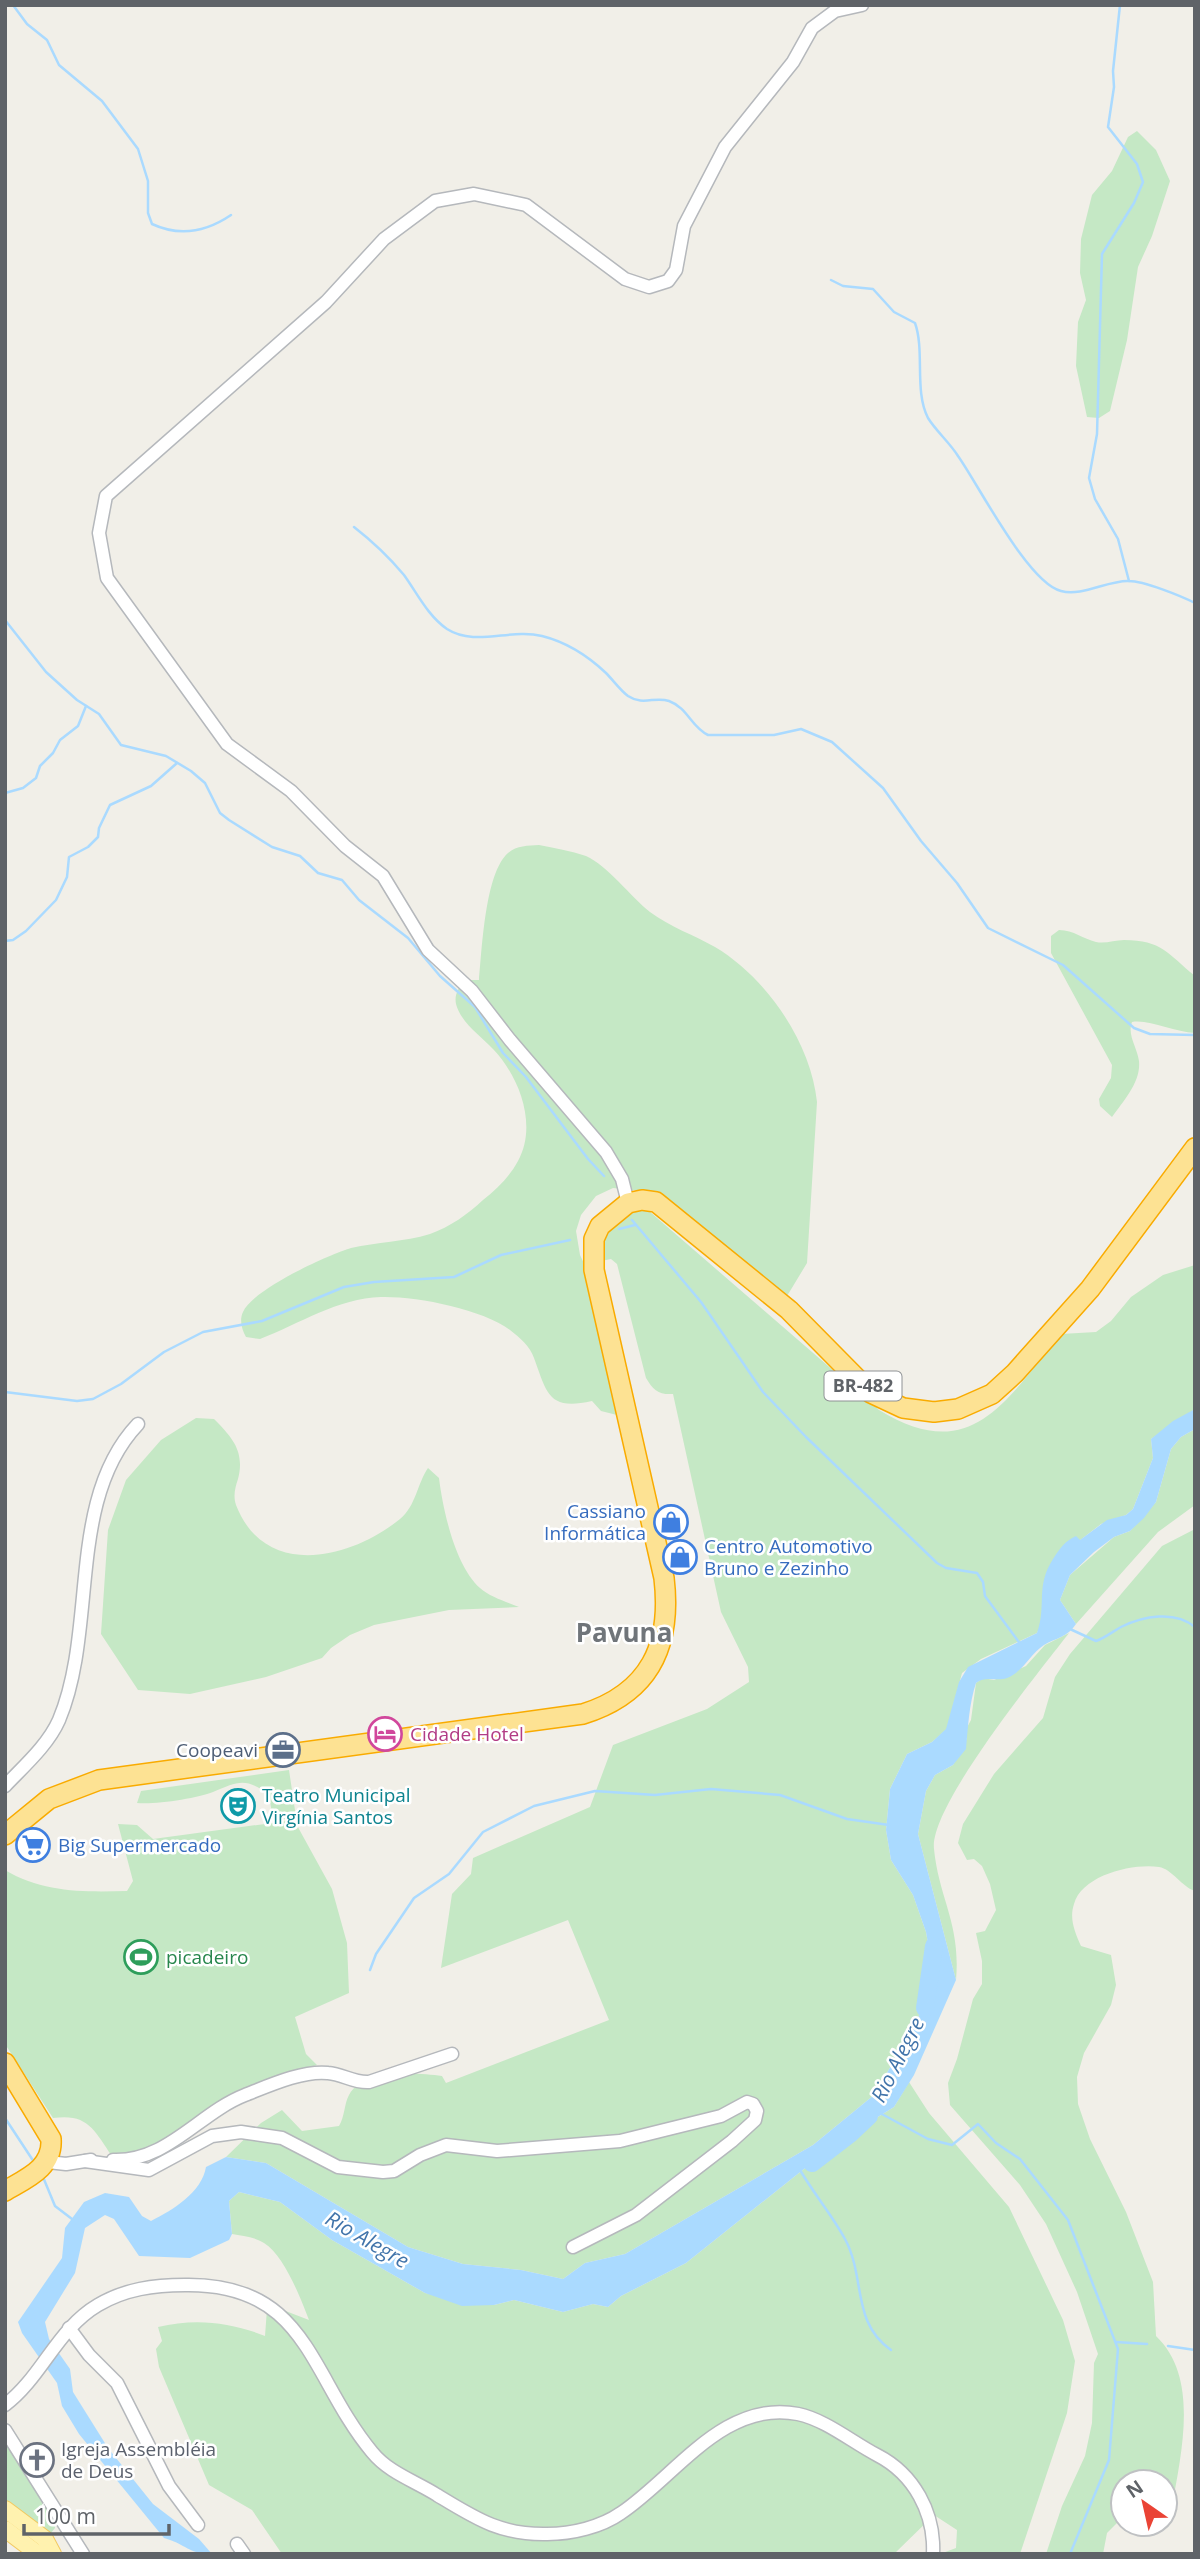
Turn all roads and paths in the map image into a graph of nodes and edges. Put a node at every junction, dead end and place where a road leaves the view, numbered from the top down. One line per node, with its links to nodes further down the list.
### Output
1 (862, 5): 3 (street)
2 (1195, 1148): 3 (highway, BR-482)
3 (628, 1203): 6 (highway)
4 (138, 1424): 5 (street)
5 (5, 1786)
6 (5, 1835)
7 (452, 2054): 9 (street)
8 (5, 2063): 10 (highway)
9 (85, 2161): 10 (street); 12 (street)
10 (40, 2168): 11 (highway)
11 (5, 2191)
12 (573, 2247)
13 (69, 2328): 14 (street); 17 (street); 22 (street)
14 (5, 2405)
15 (5, 2430): 19 (street)
16 (5, 2509): 21 (main road)
17 (198, 2525)
18 (5, 2529): 20 (main road)
19 (82, 2553)
20 (38, 2554)
21 (54, 2554)
22 (933, 2554)

